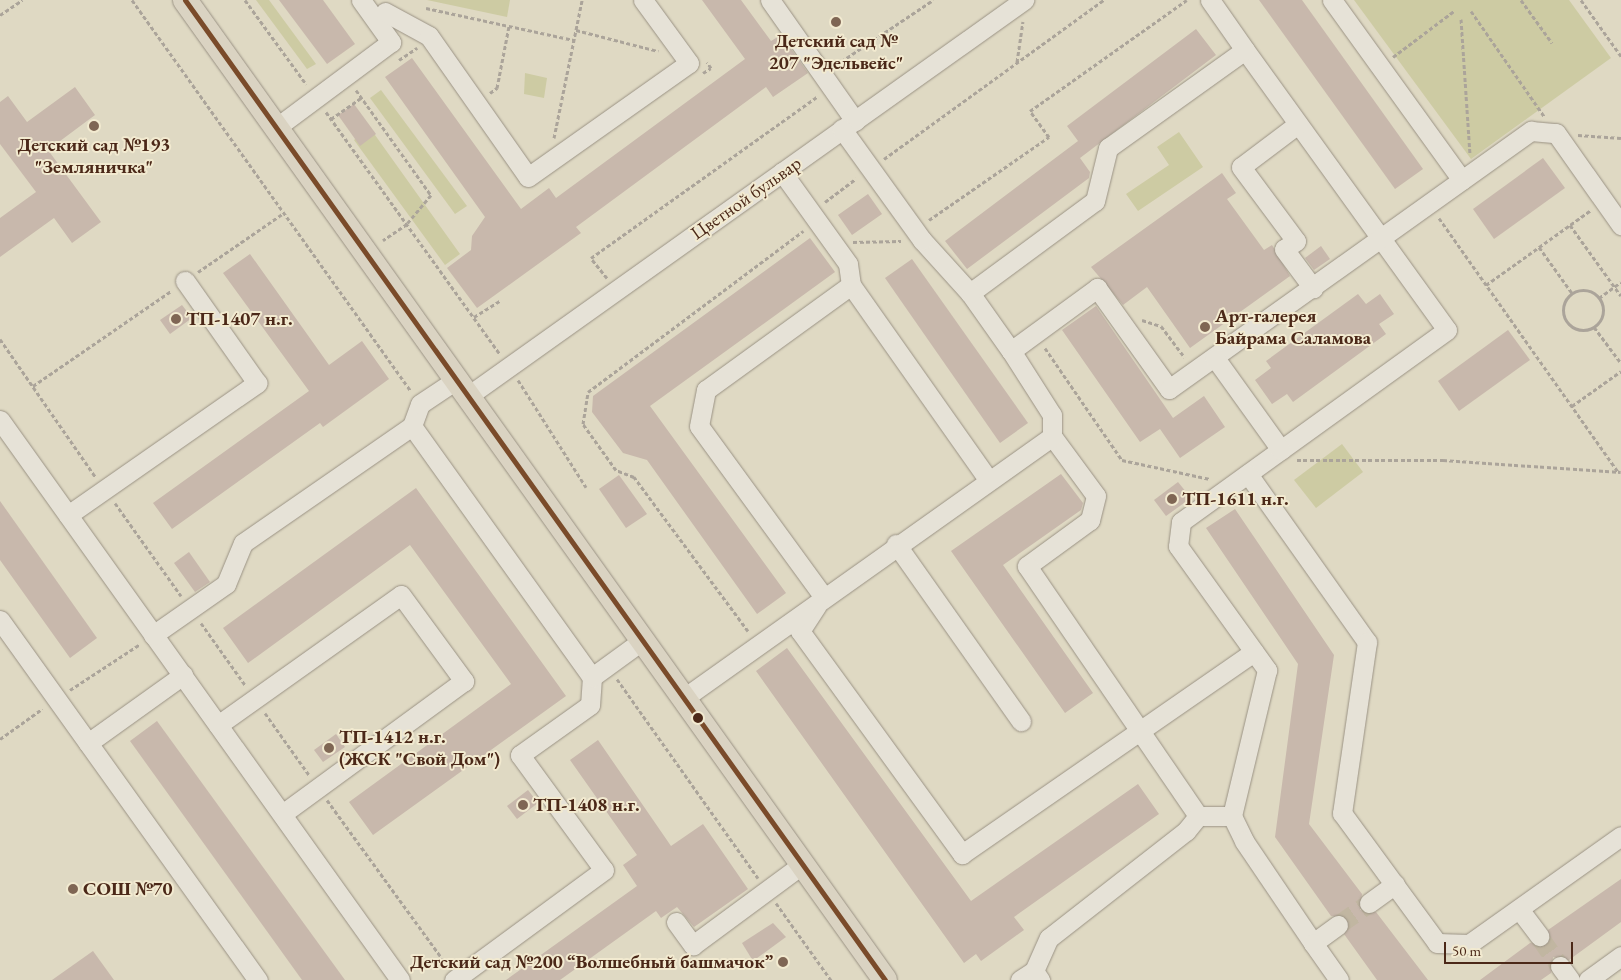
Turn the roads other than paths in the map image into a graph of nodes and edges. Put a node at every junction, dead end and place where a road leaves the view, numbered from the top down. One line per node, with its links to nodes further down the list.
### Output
1 (185, 0): 13 (main road)
2 (361, 0): 9 (street)
3 (643, 0): 7 (street)
4 (770, 0): 12 (street)
5 (1210, 0): 10 (street)
6 (1332, 0): 15 (street)
7 (389, 6): 9 (street)
8 (1024, 9): 12 (street, Цветной бульвар)
9 (392, 42): 13 (street)
10 (1245, 50): 11 (street); 21 (street)
11 (1298, 124): 17 (street); 20 (street)
12 (848, 125): 14 (street, Цветной бульвар); 21 (street)
13 (277, 127): 24 (main road)
14 (782, 172): 19 (street); 24 (street, Цветной бульвар)
15 (1466, 177): 16 (street); 17 (street)
16 (1621, 225)
17 (1381, 238): 20 (street); 28 (street)
18 (185, 281): 31 (street)
19 (851, 285): 30 (street); 33 (street)
20 (1313, 288): 23 (street)
21 (970, 293): 22 (street)
22 (1011, 351): 23 (street); 27 (street)
23 (1215, 358): 28 (street)
24 (462, 388): 26 (street, Цветной бульвар); 36 (main road)
25 (0, 420): 31 (street)
26 (412, 426): 35 (street); 39 (street)
27 (1052, 436): 30 (street); 43 (street)
28 (1276, 454): 29 (street)
29 (1240, 479): 37 (street); 50 (street)
30 (988, 480): 32 (street)
31 (68, 515): 35 (street)
32 (896, 544): 33 (street); 41 (street)
33 (823, 596): 40 (street); 43 (street)
34 (0, 620): 44 (street)
35 (154, 635): 38 (street)
36 (643, 640): 39 (street); 40 (main road)
37 (1254, 652): 43 (street); 47 (street)
38 (183, 675): 42 (street); 44 (street)
39 (592, 676): 59 (street)
40 (684, 698): 49 (main road)
41 (1021, 721)
42 (218, 725): 45 (street); 45 (street)
43 (1141, 730): 46 (street)
44 (88, 743): 60 (street)
45 (282, 814): 61 (street)
46 (1198, 816): 47 (street); 58 (street)
47 (1232, 816): 56 (street)
48 (1621, 836): 52 (street)
49 (803, 864): 53 (street); 62 (main road)
50 (1395, 884): 51 (street); 52 (street)
51 (1368, 903)
52 (1519, 909): 55 (street)
53 (676, 922)
54 (1338, 925): 56 (street)
55 (1539, 936)
56 (1313, 943): 63 (street)
57 (1621, 956): 64 (street)
58 (1032, 977)
59 (455, 979)
60 (258, 980)
61 (400, 980)
62 (885, 980)
63 (1339, 980)
64 (1588, 980)

